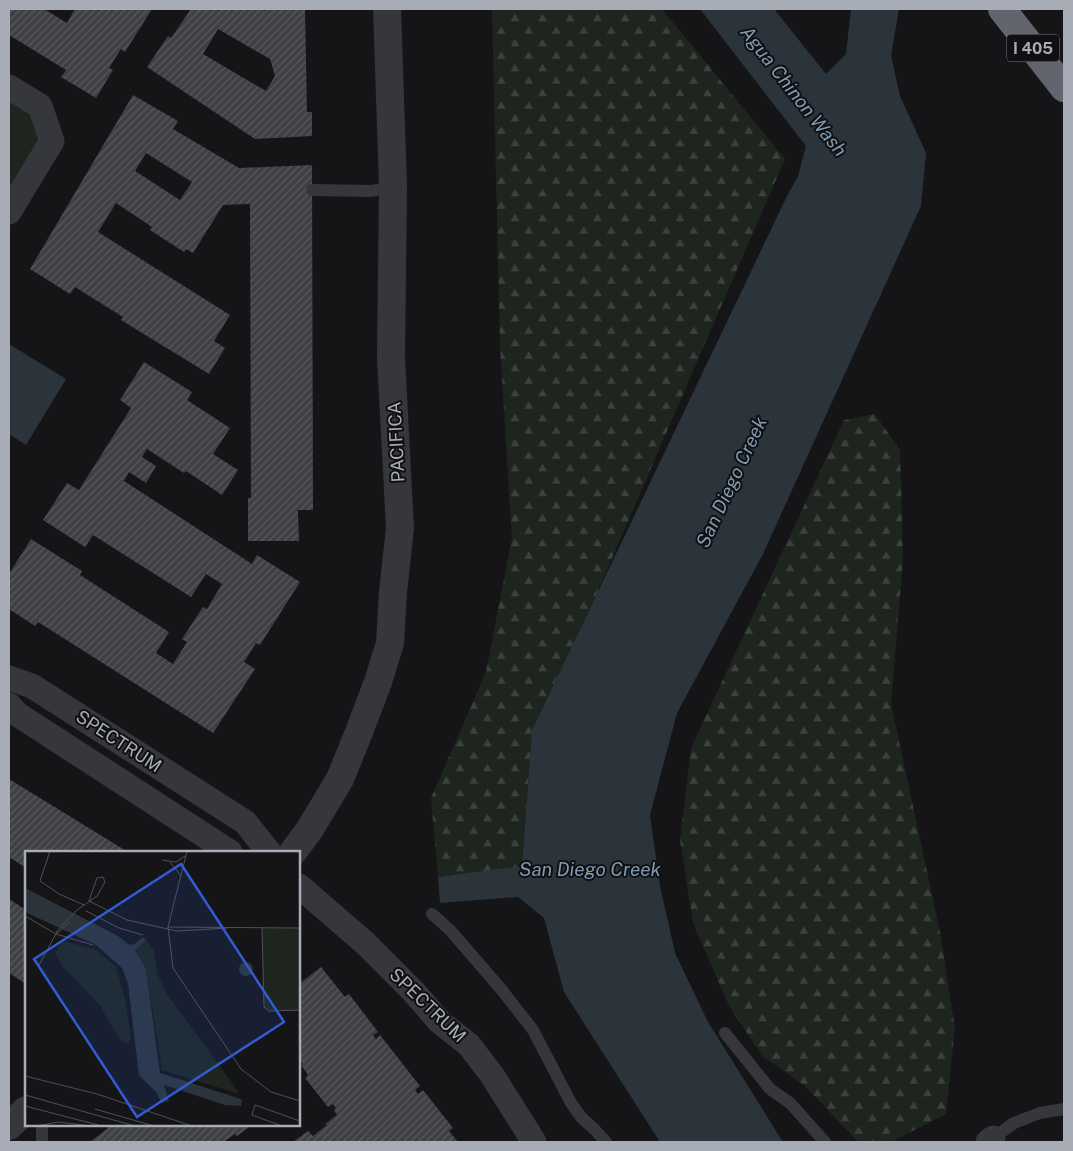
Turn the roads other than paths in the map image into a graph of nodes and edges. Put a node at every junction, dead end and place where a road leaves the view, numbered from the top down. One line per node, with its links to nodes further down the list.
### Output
1 (387, 9): 5 (street, PACIFICA)
2 (1002, 9): 4 (highway, I 405)
3 (9, 87): 7 (street)
4 (1064, 88)
5 (393, 186): 6 (lane); 12 (street, PACIFICA)
6 (312, 190)
7 (9, 212)
8 (9, 678): 11 (street, SPECTRUM)
9 (9, 705): 10 (street, SPECTRUM)
10 (228, 851)
11 (268, 851)
12 (294, 851)
13 (300, 887): 22 (street, SPECTRUM)
14 (432, 914): 23 (lane)
15 (725, 1033): 24 (lane)
16 (1064, 1109): 20 (lane)
17 (25, 1111): 18 (street)
18 (9, 1126)
19 (42, 1126): 21 (lane)
20 (991, 1140)
21 (42, 1142)
22 (534, 1142)
23 (606, 1142)
24 (826, 1142)

